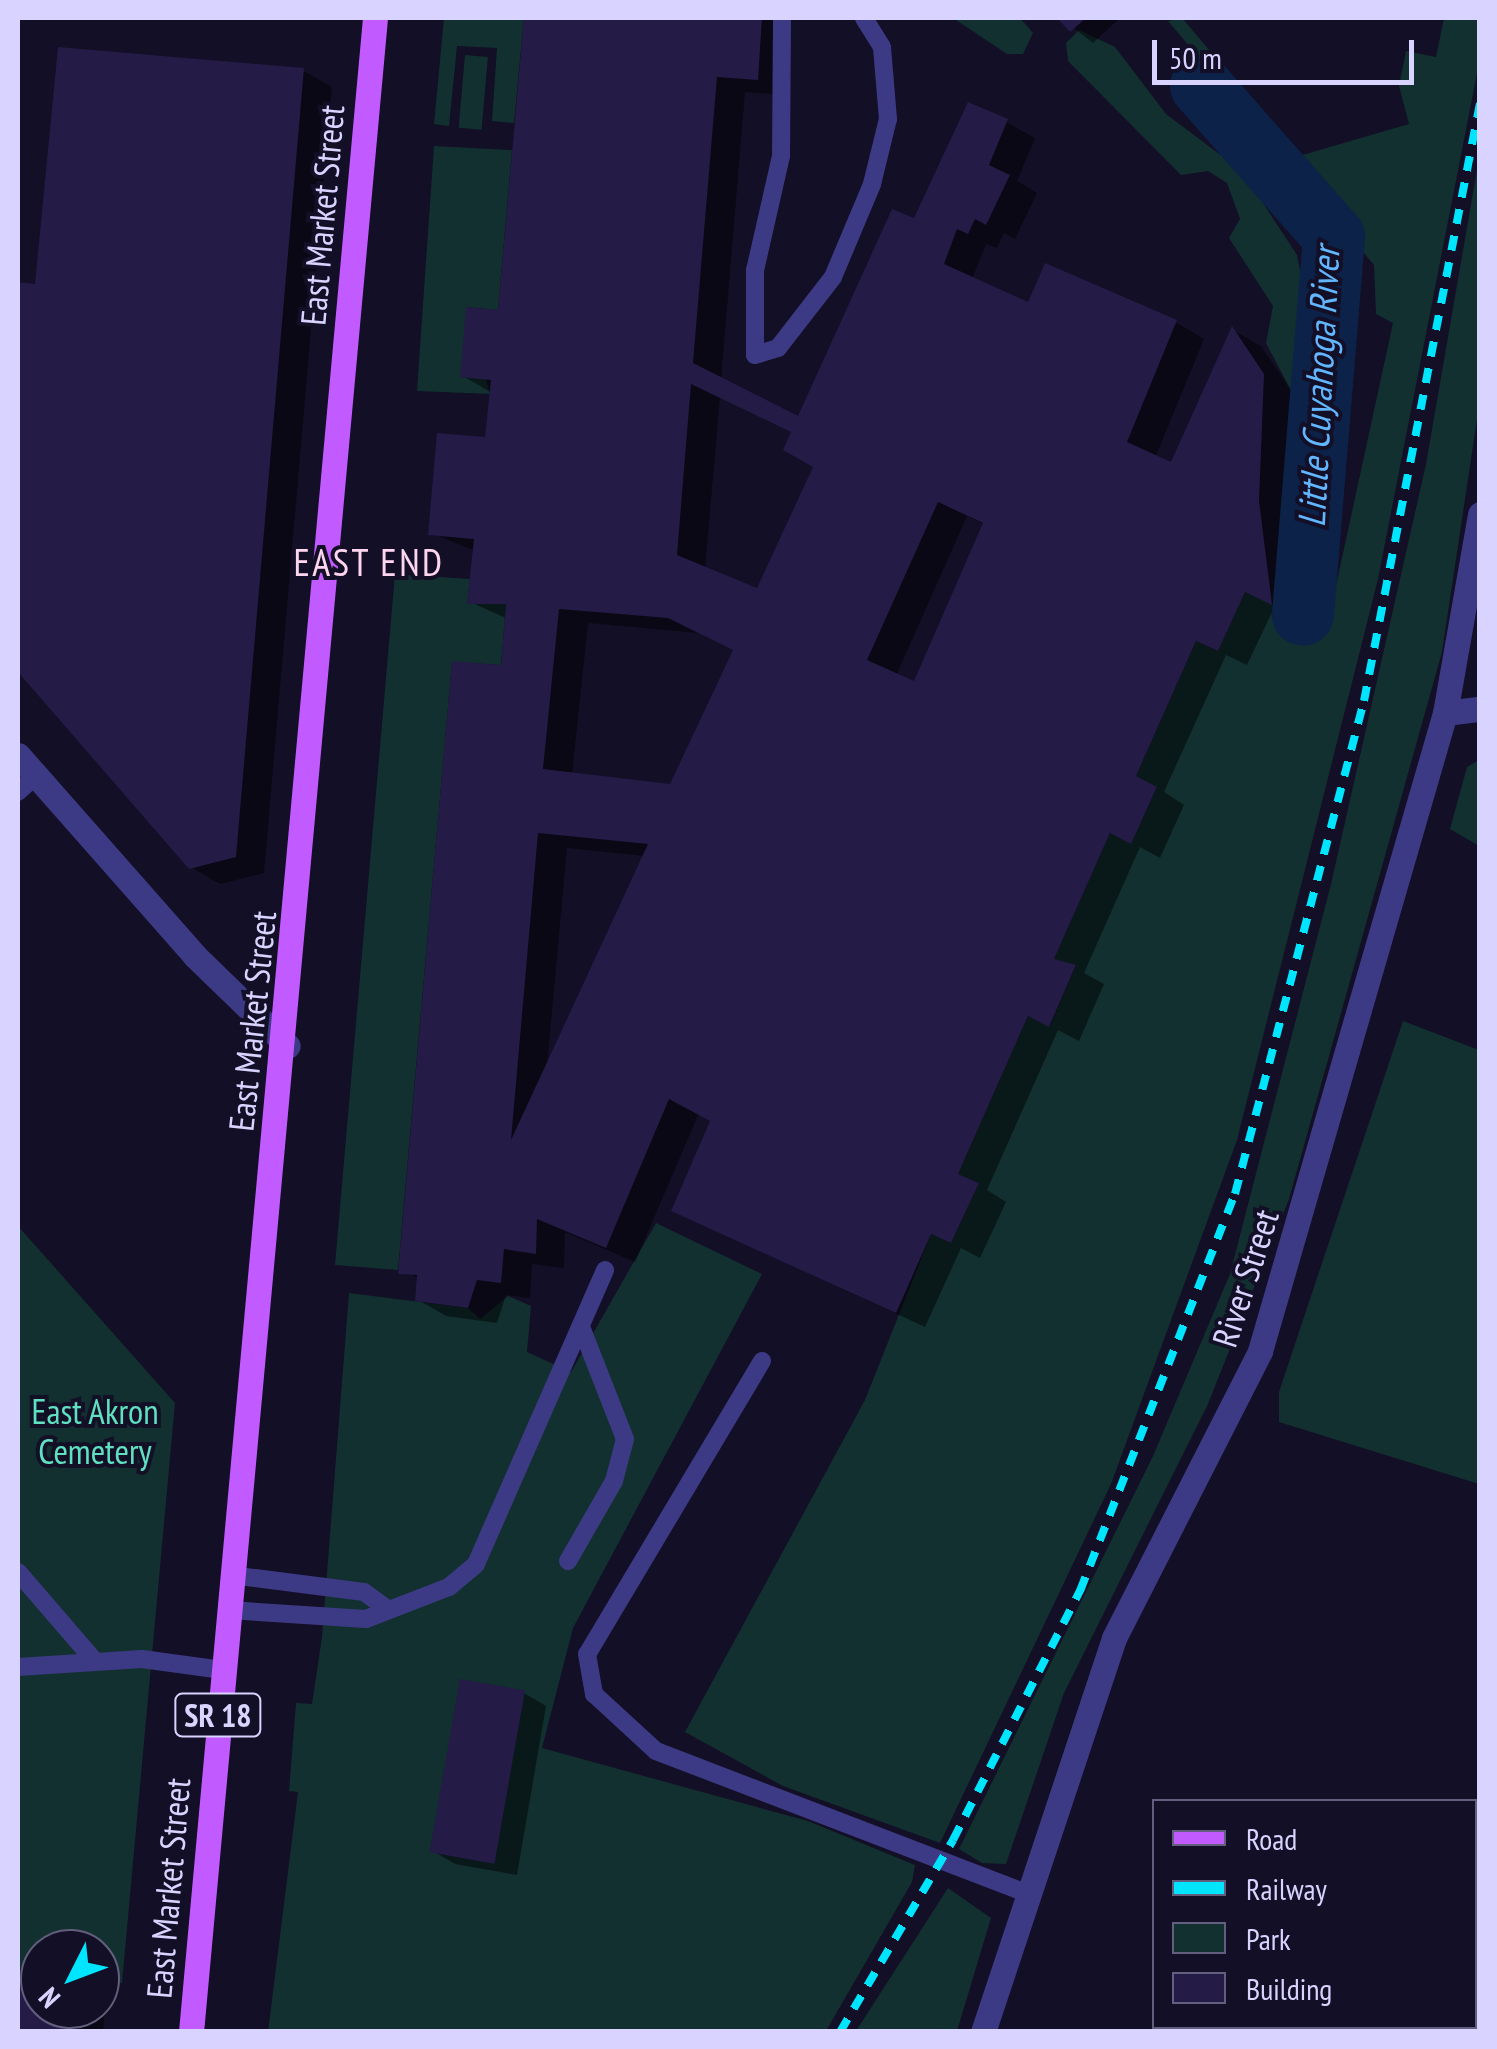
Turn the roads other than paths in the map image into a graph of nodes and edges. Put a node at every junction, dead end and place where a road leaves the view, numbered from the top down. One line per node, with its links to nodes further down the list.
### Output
1 (376, 18): 9 (main road, East Market Street / SR 18)
2 (782, 18): 3 (lane)
3 (864, 18)
4 (1480, 514): 6 (street, River Street)
5 (1480, 709): 6 (street)
6 (1444, 713): 21 (street, River Street)
7 (18, 755): 8 (street)
8 (26, 784): 9 (street)
9 (288, 1046): 15 (main road, East Market Street / SR 18)
10 (604, 1270): 11 (lane)
11 (581, 1327): 13 (lane); 16 (lane)
12 (762, 1361): 21 (lane)
13 (568, 1561)
14 (18, 1572): 18 (lane)
15 (231, 1575): 16 (lane); 17 (main road, East Market Street / SR 18)
16 (385, 1606): 17 (lane)
17 (228, 1610): 20 (main road, East Market Street / SR 18)
18 (93, 1659): 19 (lane); 20 (lane)
19 (18, 1667)
20 (222, 1670): 22 (main road, East Market Street / SR 18)
21 (1025, 1893): 23 (street, River Street)
22 (191, 2032)
23 (983, 2032)

